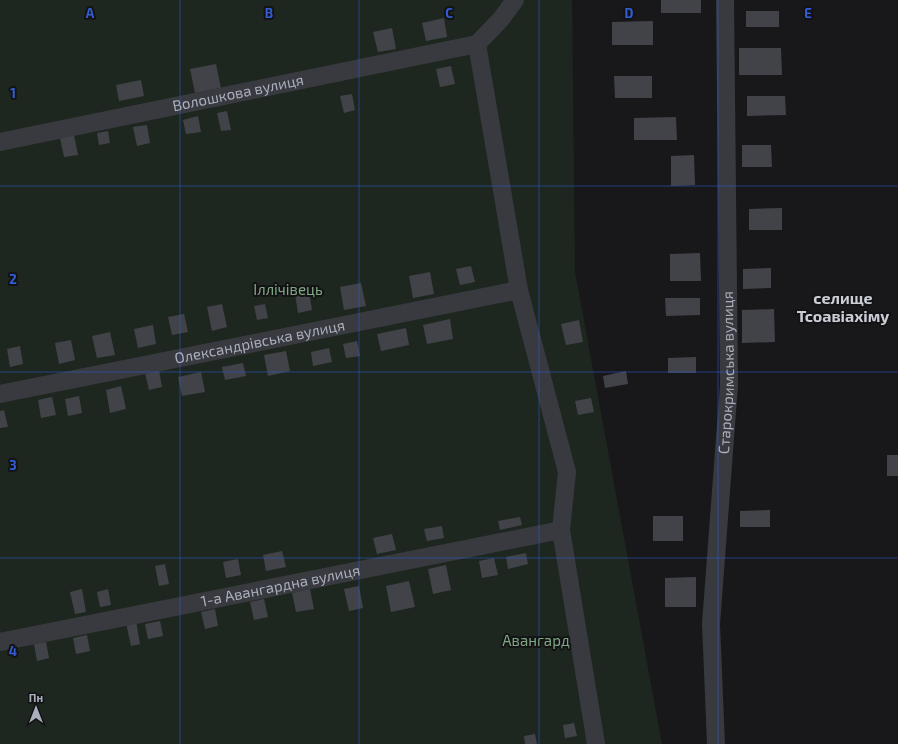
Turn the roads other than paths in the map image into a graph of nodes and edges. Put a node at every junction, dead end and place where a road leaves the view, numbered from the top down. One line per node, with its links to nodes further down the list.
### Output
1 (516, 0): 3 (street)
2 (725, 0): 10 (street, Старокримська вулиця)
3 (477, 44): 4 (street, Волошкова вулиця); 5 (street)
4 (0, 142)
5 (519, 290): 6 (street, Олександрівська вулиця); 7 (street)
6 (0, 394)
7 (561, 530): 8 (street, 1-а Авангардна вулиця); 9 (street)
8 (0, 642)
9 (596, 744)
10 (716, 744)

